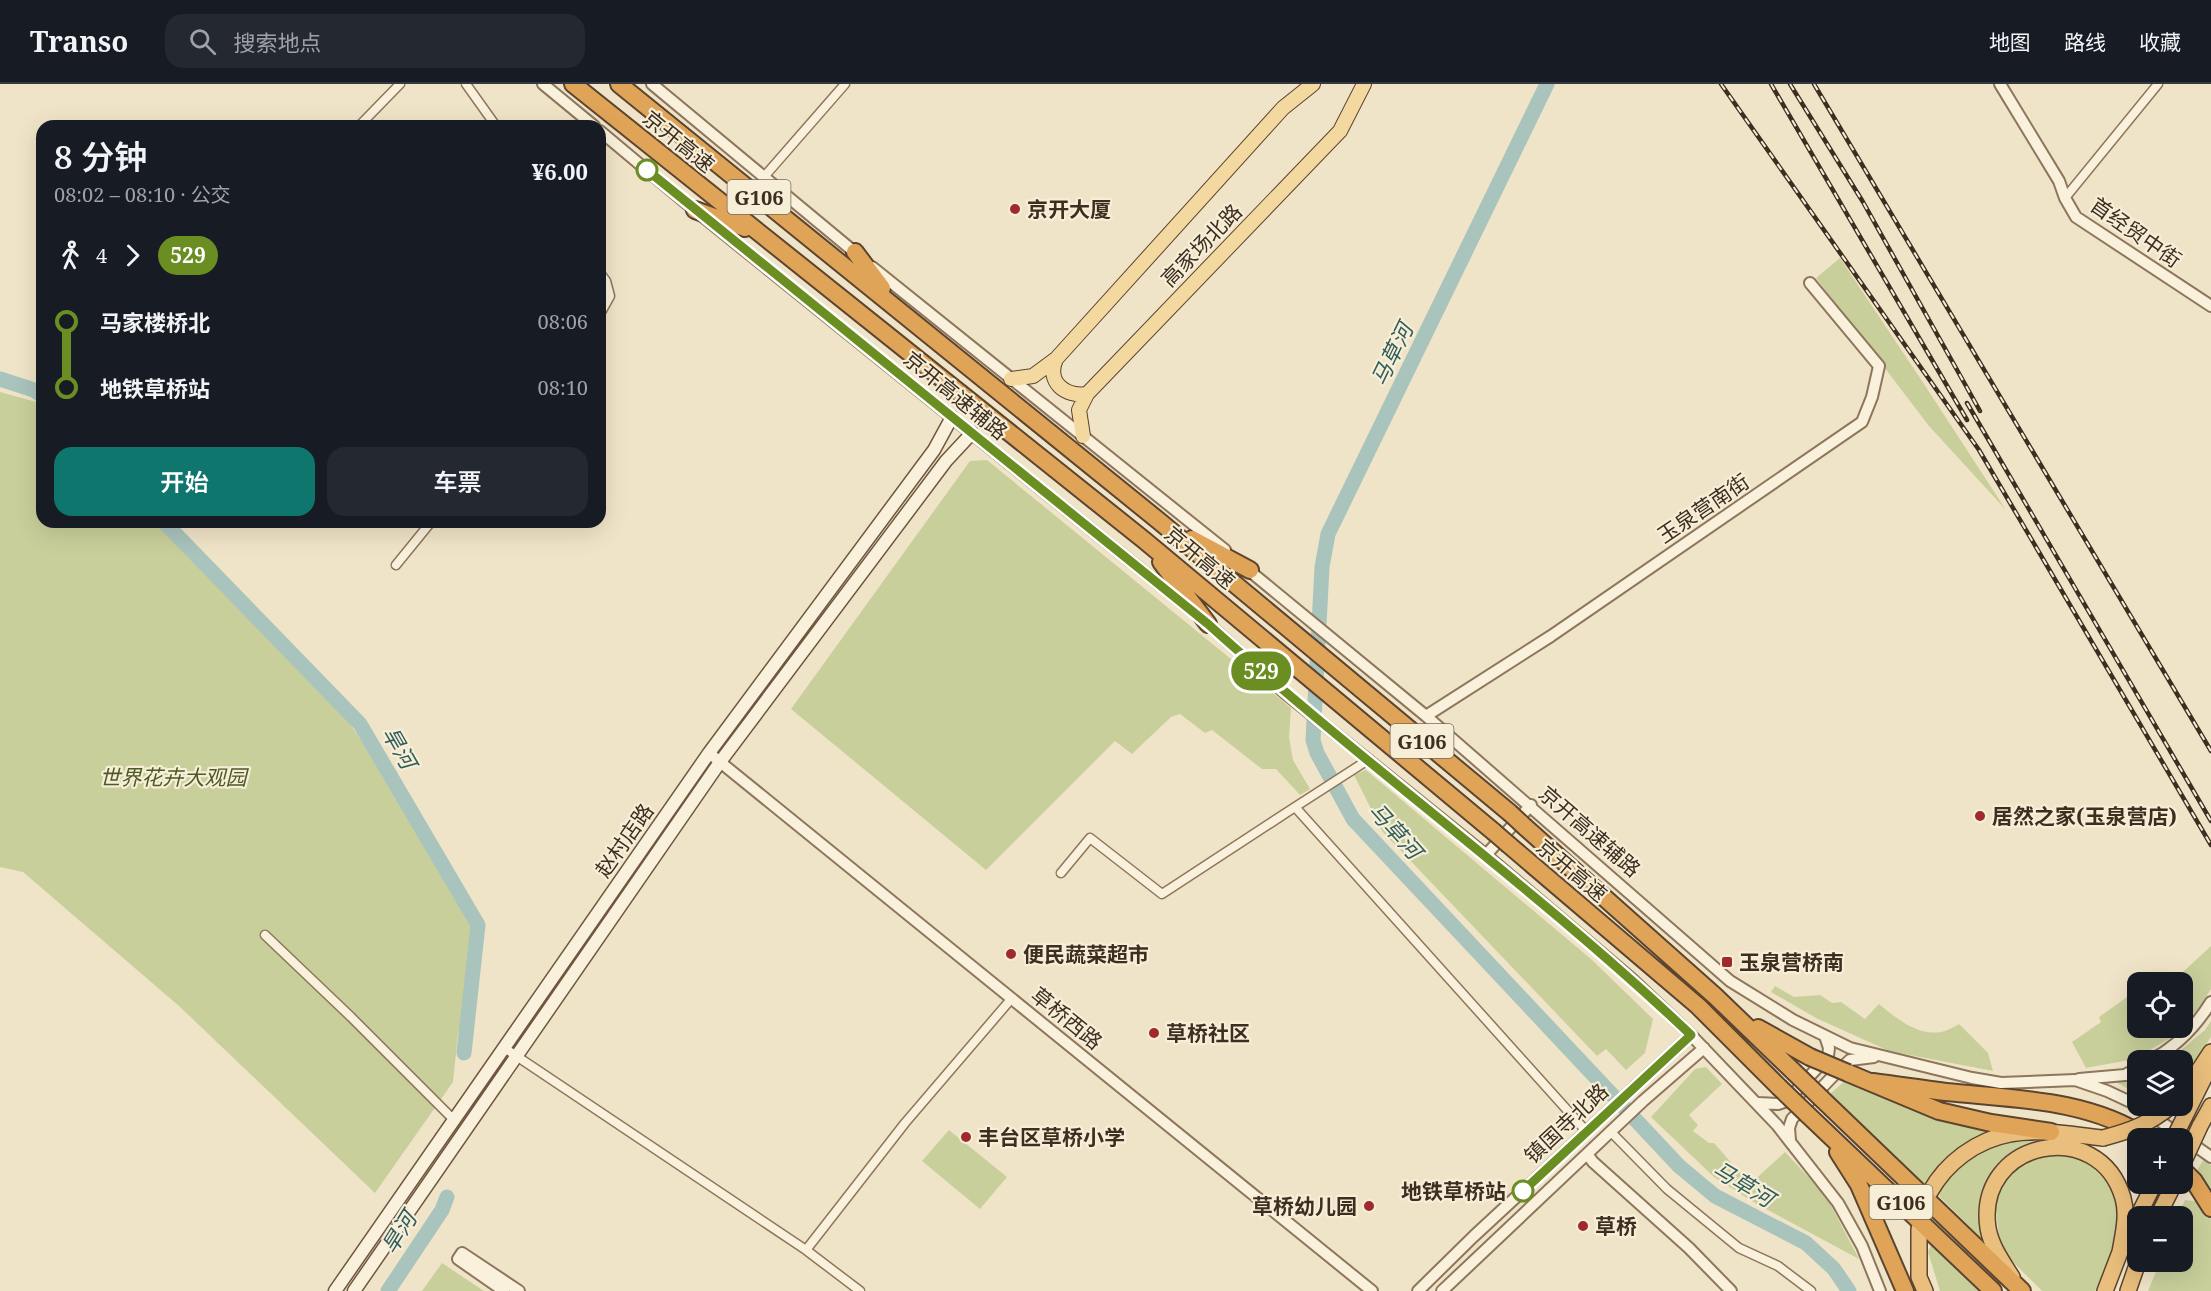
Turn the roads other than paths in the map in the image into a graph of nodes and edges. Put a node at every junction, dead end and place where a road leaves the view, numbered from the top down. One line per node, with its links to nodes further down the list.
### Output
1 (400, 84): 12 (street)
2 (466, 84): 13 (street)
3 (543, 84): 14 (street)
4 (573, 84): 19 (highway, 京开高速 / G106)
5 (619, 84): 25 (highway, 京开高速 / G106)
6 (652, 84): 16 (street)
7 (844, 84): 16 (street)
8 (1313, 84): 26 (main road, 高家场北路)
9 (1364, 84): 28 (main road, 高家场北路)
10 (2000, 84): 17 (street, 首经贸中街)
11 (2158, 84): 17 (street)
12 (365, 120)
13 (492, 120)
14 (587, 120)
15 (606, 136): 18 (street, 京开高速辅路)
16 (764, 178): 20 (street)
17 (2065, 198): 24 (street, 首经贸中街)
18 (695, 210): 19 (highway); 29 (street, 京开高速辅路)
19 (757, 233): 34 (highway, 京开高速 / G106)
20 (855, 252): 25 (highway); 27 (street)
21 (606, 281): 23 (street)
22 (1810, 283): 38 (street, 玉泉营南街)
23 (606, 303)
24 (2211, 306)
25 (900, 310): 32 (highway, 京开高速 / G106)
26 (1056, 359): 27 (main road, 高家场北路); 28 (main road)
27 (1011, 379): 31 (street)
28 (1087, 394): 31 (main road)
29 (952, 417): 30 (street, 京开高速辅路); 39 (main road, 赵村店路)
30 (972, 433): 37 (street, 京开高速辅路); 41 (main road, 赵村店路)
31 (1083, 436): 36 (street)
32 (1159, 521): 36 (highway); 47 (highway, 京开高速 / G106, bridge)
33 (426, 528): 35 (street)
34 (1144, 540): 37 (highway); 65 (highway, 京开高速 / G106, bridge)
35 (396, 565)
36 (1250, 570): 38 (street, 京开高速辅路)
37 (1208, 624): 40 (street, 京开高速辅路)
38 (1426, 716): 42 (street, 京开高速辅路)
39 (709, 753): 41 (street, 草桥西路); 52 (main road, 赵村店路)
40 (1368, 760): 43 (street); 44 (street)
41 (720, 762): 48 (street, 草桥西路); 56 (main road, 赵村店路)
42 (1531, 805): 44 (street); 51 (street, 京开高速辅路)
43 (1296, 807): 45 (street); 71 (street)
44 (1486, 855): 50 (street)
45 (1061, 873)
46 (265, 935): 67 (street)
47 (1714, 996): 62 (highway, bridge); 85 (highway, 京开高速 / G106, bridge)
48 (1012, 998): 82 (street); 91 (street, 草桥西路)
49 (2211, 1002): 54 (street)
50 (1691, 1035): 53 (street); 71 (street, 镇国寺北路)
51 (1825, 1035): 57 (street, 京开高速辅路); 63 (street)
52 (503, 1047): 56 (street); 67 (main road, 赵村店路)
53 (1704, 1048): 63 (street); 70 (street, 镇国寺北路)
54 (2169, 1050)
55 (2211, 1052): 60 (highway)
56 (517, 1056): 82 (street); 87 (main road, 赵村店路)
57 (1883, 1056): 61 (street, 京开高速辅路); 73 (street)
58 (2211, 1064): 69 (highway, bridge)
59 (2127, 1074): 61 (street, 京开高速辅路)
60 (2193, 1079)
61 (2075, 1080): 76 (street)
62 (1873, 1082): 68 (highway); 72 (highway)
63 (1758, 1103): 73 (street)
64 (2211, 1106): 74 (highway, bridge)
65 (1807, 1114): 97 (highway); 99 (highway, G106)
66 (2159, 1116): 72 (highway, bridge)
67 (453, 1119): 86 (main road, 赵村店路)
68 (2128, 1128)
69 (2180, 1128)
70 (1612, 1130): 75 (street, 镇国寺北路); 95 (street)
71 (1586, 1131): 92 (street, 镇国寺北路)
72 (2051, 1132): 78 (highway)
73 (1790, 1141): 96 (street)
74 (2193, 1142)
75 (1587, 1154): 93 (street, 镇国寺北路); 94 (street)
76 (2211, 1157)
77 (2193, 1180): 79 (highway)
78 (1930, 1192)
79 (2211, 1208)
80 (1919, 1229): 98 (highway)
81 (2127, 1238): 83 (highway)
82 (806, 1250): 90 (street)
83 (2120, 1252): 85 (highway); 100 (highway)
84 (2135, 1272): 101 (highway)
85 (2020, 1289)
86 (335, 1291)
87 (354, 1291)
88 (504, 1291): 89 (street)
89 (519, 1291)
90 (860, 1291)
91 (1372, 1291)
92 (1418, 1291)
93 (1442, 1291)
94 (1731, 1291)
95 (1811, 1291)
96 (1880, 1291)
97 (1905, 1291)
98 (1925, 1291)
99 (1993, 1291)
100 (2105, 1291)
101 (2128, 1291)

